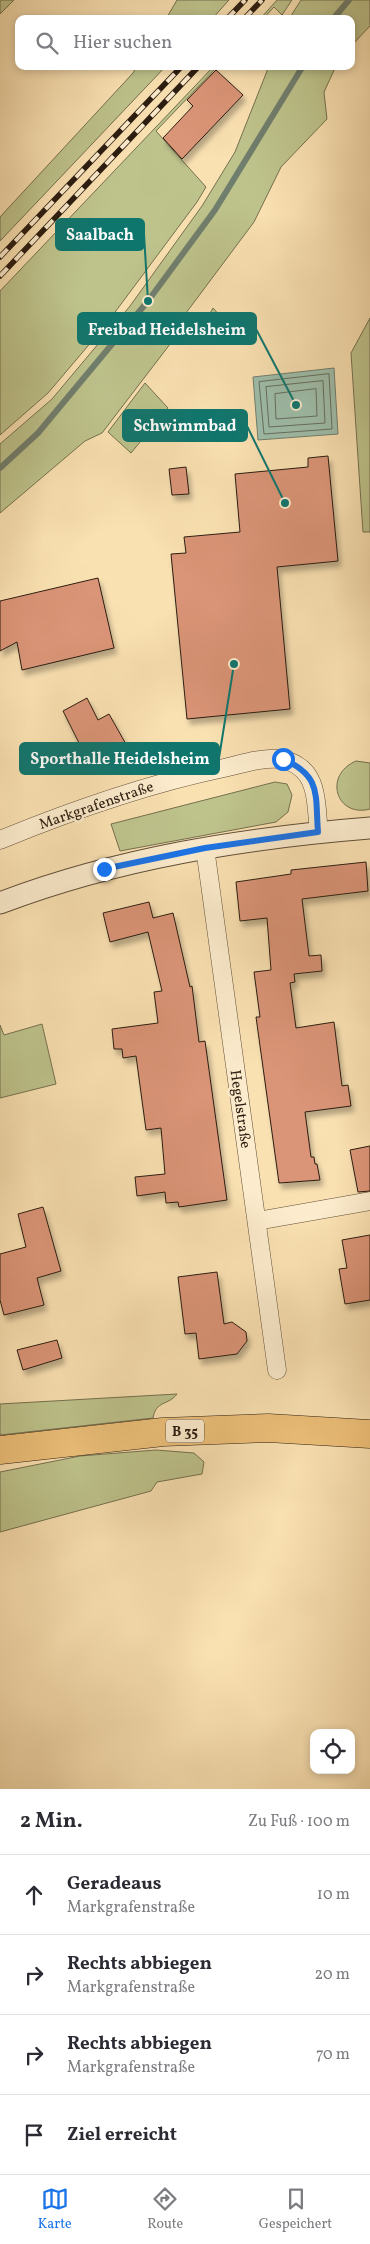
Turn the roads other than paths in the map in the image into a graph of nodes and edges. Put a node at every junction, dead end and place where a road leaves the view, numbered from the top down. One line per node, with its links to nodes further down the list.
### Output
1 (370, 828): 2 (street)
2 (318, 832): 3 (street, Markgrafenstraße); 4 (street)
3 (0, 840)
4 (205, 848): 5 (street); 7 (street, Hegelstraße)
5 (0, 904)
6 (370, 1200): 7 (street)
7 (257, 1221): 8 (street, Hegelstraße)
8 (277, 1370)
9 (370, 1434): 10 (main road, B 35)
10 (0, 1450)

